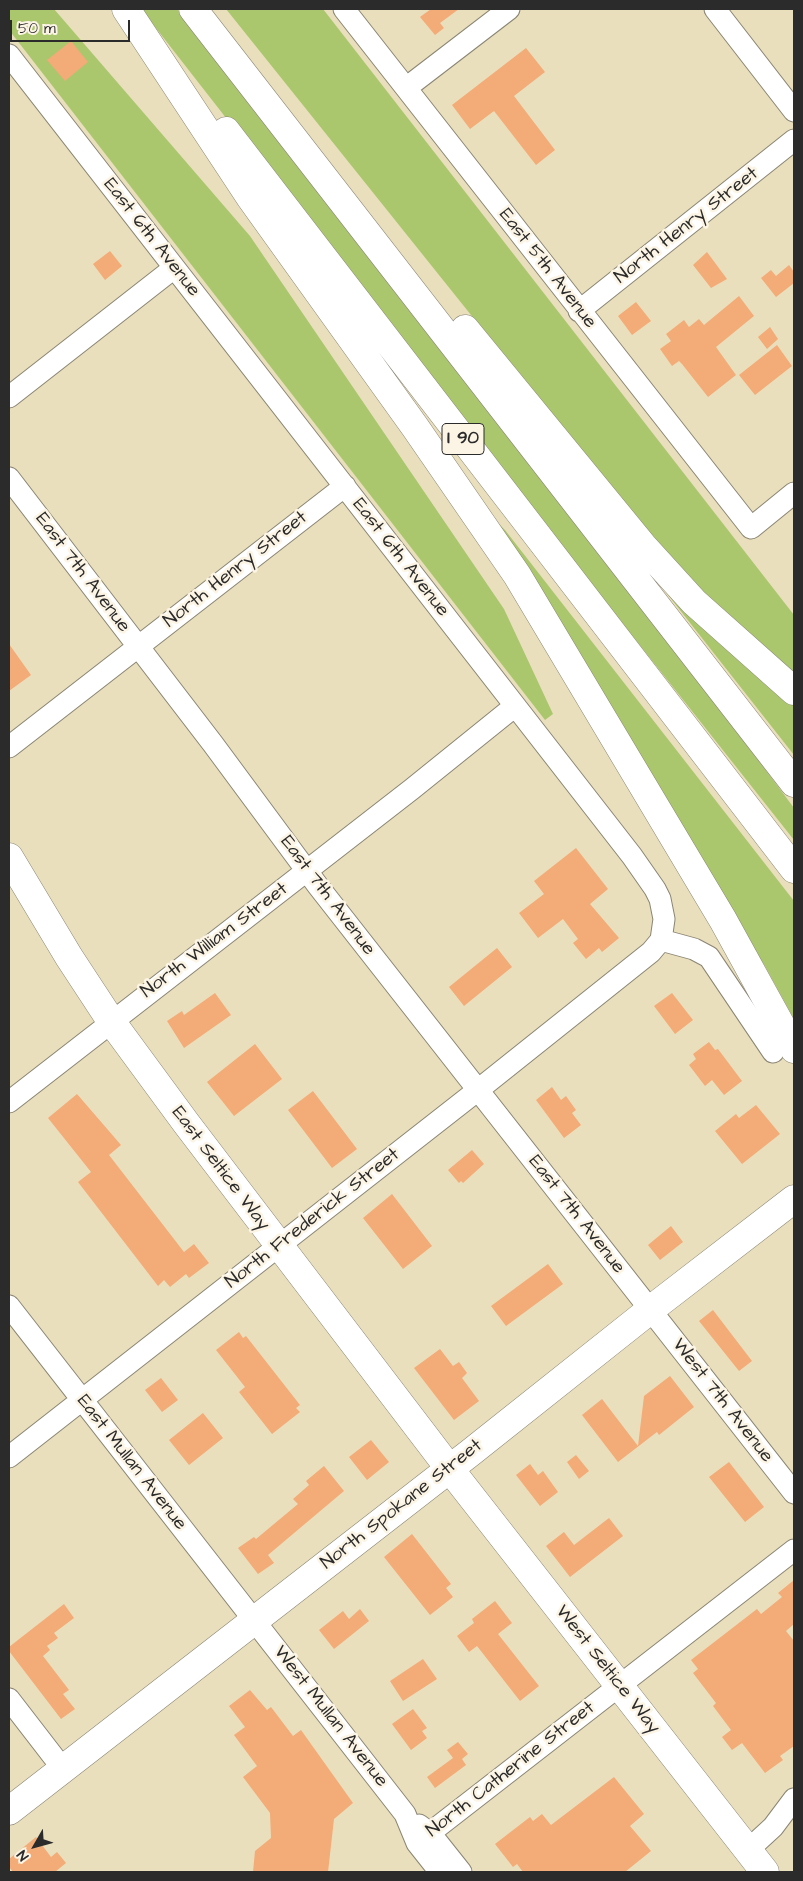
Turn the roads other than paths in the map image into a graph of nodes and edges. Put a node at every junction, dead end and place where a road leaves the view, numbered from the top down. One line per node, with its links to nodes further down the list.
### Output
1 (126, 9): 28 (main road)
2 (132, 9): 24 (main road, I 90)
3 (193, 9): 22 (main road, I 90)
4 (202, 9): 19 (main road)
5 (344, 9): 9 (street, East 5th Avenue)
6 (509, 9): 9 (street)
7 (715, 9): 10 (street)
8 (9, 55): 12 (street, East 6th Avenue)
9 (406, 88): 13 (street, East 5th Avenue)
10 (794, 111)
11 (794, 140): 13 (street, North Henry Street)
12 (174, 268): 14 (street); 16 (street, East 6th Avenue)
13 (579, 311): 17 (street, East 5th Avenue)
14 (9, 397)
15 (9, 478): 18 (street, East 7th Avenue)
16 (345, 486): 18 (street, North Henry Street); 20 (street, East 6th Avenue)
17 (794, 493)
18 (137, 646): 21 (street, North Henry Street); 25 (street, East 7th Avenue)
19 (794, 691)
20 (515, 706): 25 (street, North William Street); 26 (street, East 6th Avenue)
21 (9, 747)
22 (794, 783)
23 (9, 857): 27 (main road, East Seltice Way)
24 (794, 869)
25 (306, 870): 27 (street, North William Street); 29 (street, East 7th Avenue)
26 (661, 940): 28 (street); 29 (street, North Frederick Street)
27 (111, 1022): 30 (street, North William Street); 32 (main road, East Seltice Way)
28 (784, 1050)
29 (478, 1090): 32 (street, North Frederick Street); 34 (street, East 7th Avenue)
30 (9, 1102)
31 (794, 1199): 34 (main road, North Spokane Street)
32 (279, 1246): 35 (street, North Frederick Street); 37 (main road, East Seltice Way)
33 (9, 1306): 35 (street, East Mullan Avenue)
34 (650, 1310): 37 (main road, North Spokane Street); 38 (street, West 7th Avenue)
35 (81, 1399): 36 (street, North Frederick Street); 40 (street, East Mullan Avenue)
36 (9, 1457)
37 (449, 1468): 40 (main road, North Spokane Street); 41 (main road, West Seltice Way)
38 (794, 1493)
39 (794, 1550): 41 (street, North Catherine Street)
40 (254, 1619): 43 (main road, North Spokane Street); 46 (street, West Mullan Avenue)
41 (619, 1685): 46 (street, North Catherine Street); 47 (main road, West Seltice Way)
42 (9, 1699): 43 (street)
43 (63, 1769): 45 (main road, North Spokane Street)
44 (794, 1800): 47 (street)
45 (9, 1811)
46 (423, 1838): 48 (street, West Mullan Avenue); 49 (street, West Mullan Avenue)
47 (748, 1850): 50 (main road, West Seltice Way)
48 (440, 1872)
49 (460, 1872)
50 (765, 1872)

